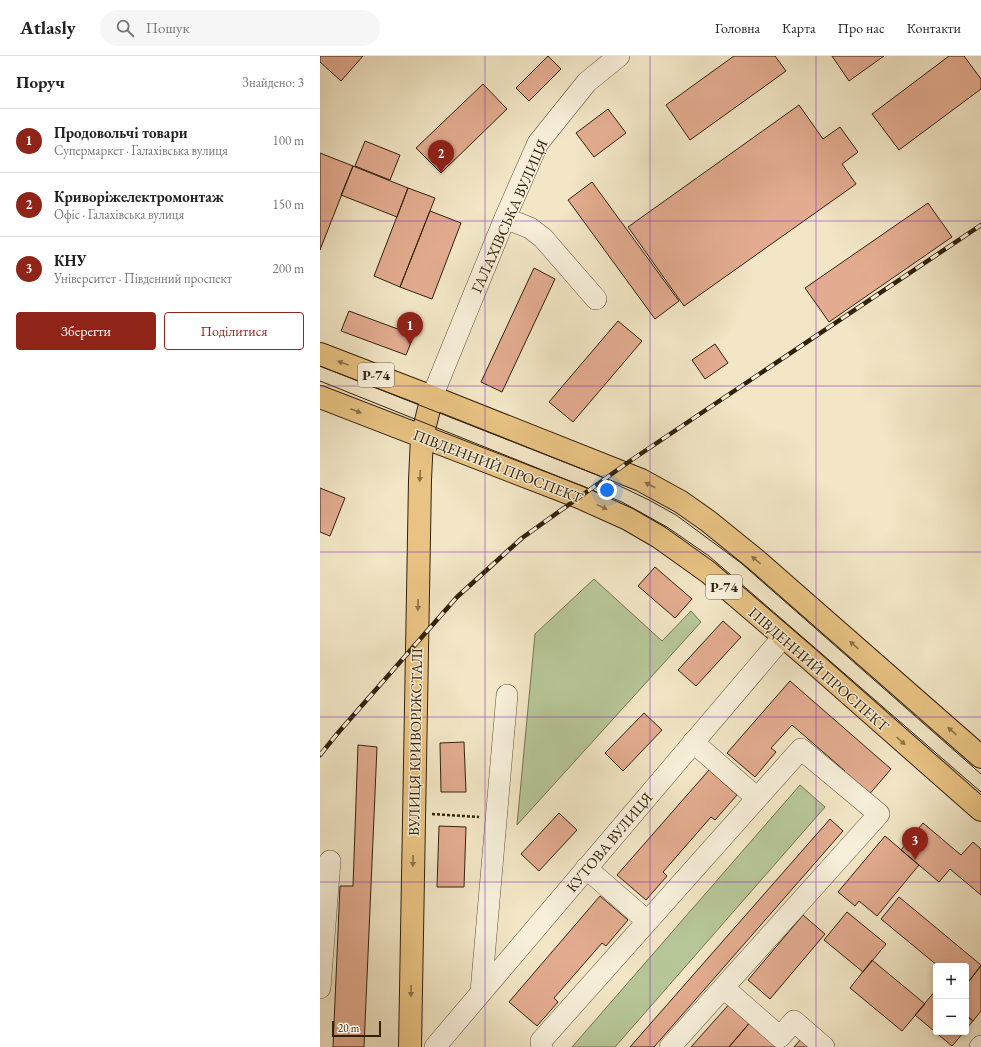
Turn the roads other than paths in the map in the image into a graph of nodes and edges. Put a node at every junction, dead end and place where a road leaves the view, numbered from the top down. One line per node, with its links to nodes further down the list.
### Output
1 (618, 56): 2 (street, ГАЛАХІВСЬКА ВУЛИЦЯ)
2 (505, 218): 3 (street); 6 (street, ГАЛАХІВСЬКА ВУЛИЦЯ)
3 (596, 299)
4 (320, 354): 6 (main road, Р-74, one-way to 4)
5 (320, 397): 7 (main road, ПІВДЕННИЙ ПРОСПЕКТ / Р-74, one-way to 7)
6 (432, 397): 7 (main road, ВУЛИЦЯ КРИВОРІЖСТАЛІ); 11 (main road, Р-74, one-way to 6)
7 (422, 436): 8 (main road, ПІВДЕННИЙ ПРОСПЕКТ / Р-74, one-way to 8); 20 (main road, ВУЛИЦЯ КРИВОРІЖСТАЛІ, one-way to 20)
8 (783, 636): 10 (street, КУТОВА ВУЛИЦЯ); 13 (main road, ПІВДЕННИЙ ПРОСПЕКТ / Р-74, one-way to 13)
9 (507, 695): 19 (street)
10 (693, 742): 12 (street); 14 (street, КУТОВА ВУЛИЦЯ)
11 (981, 757)
12 (757, 798): 16 (street); 18 (street)
13 (981, 810)
14 (586, 868): 16 (street); 19 (street, КУТОВА ВУЛИЦЯ)
15 (320, 874): 17 (street)
16 (647, 921): 22 (street)
17 (320, 988)
18 (724, 988): 23 (street); 24 (street)
19 (481, 992): 21 (street, КУТОВА ВУЛИЦЯ)
20 (410, 1047)
21 (435, 1047)
22 (542, 1047)
23 (670, 1047)
24 (824, 1047)

